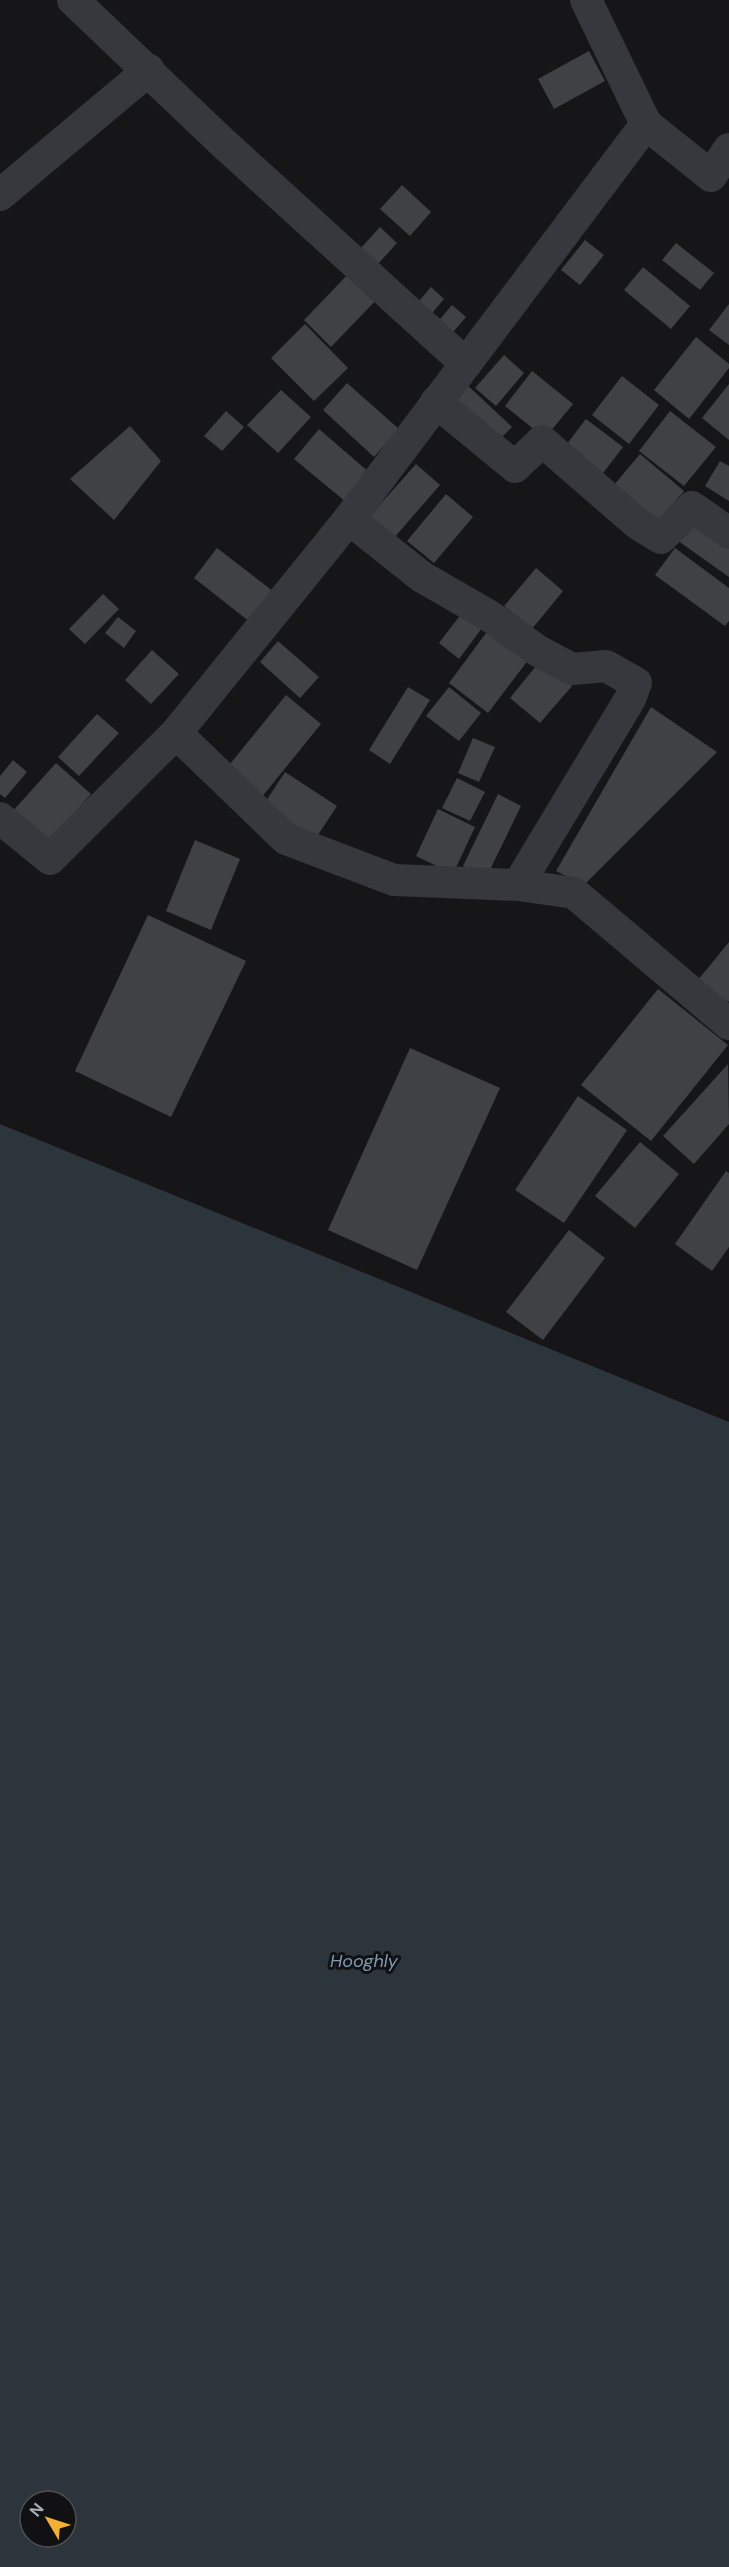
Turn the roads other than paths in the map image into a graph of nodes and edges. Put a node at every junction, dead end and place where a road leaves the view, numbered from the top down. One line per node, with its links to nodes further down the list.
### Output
1 (73, 0): 3 (street)
2 (586, 0): 4 (street)
3 (149, 70): 6 (street); 7 (street)
4 (646, 124): 5 (street); 7 (street)
5 (729, 149)
6 (0, 195)
7 (466, 364): 8 (street)
8 (436, 402): 9 (street); 10 (street)
9 (349, 519): 11 (street); 13 (street)
10 (729, 533)
11 (176, 734): 12 (street); 13 (street)
12 (0, 818)
13 (518, 885): 14 (street)
14 (729, 1024)

